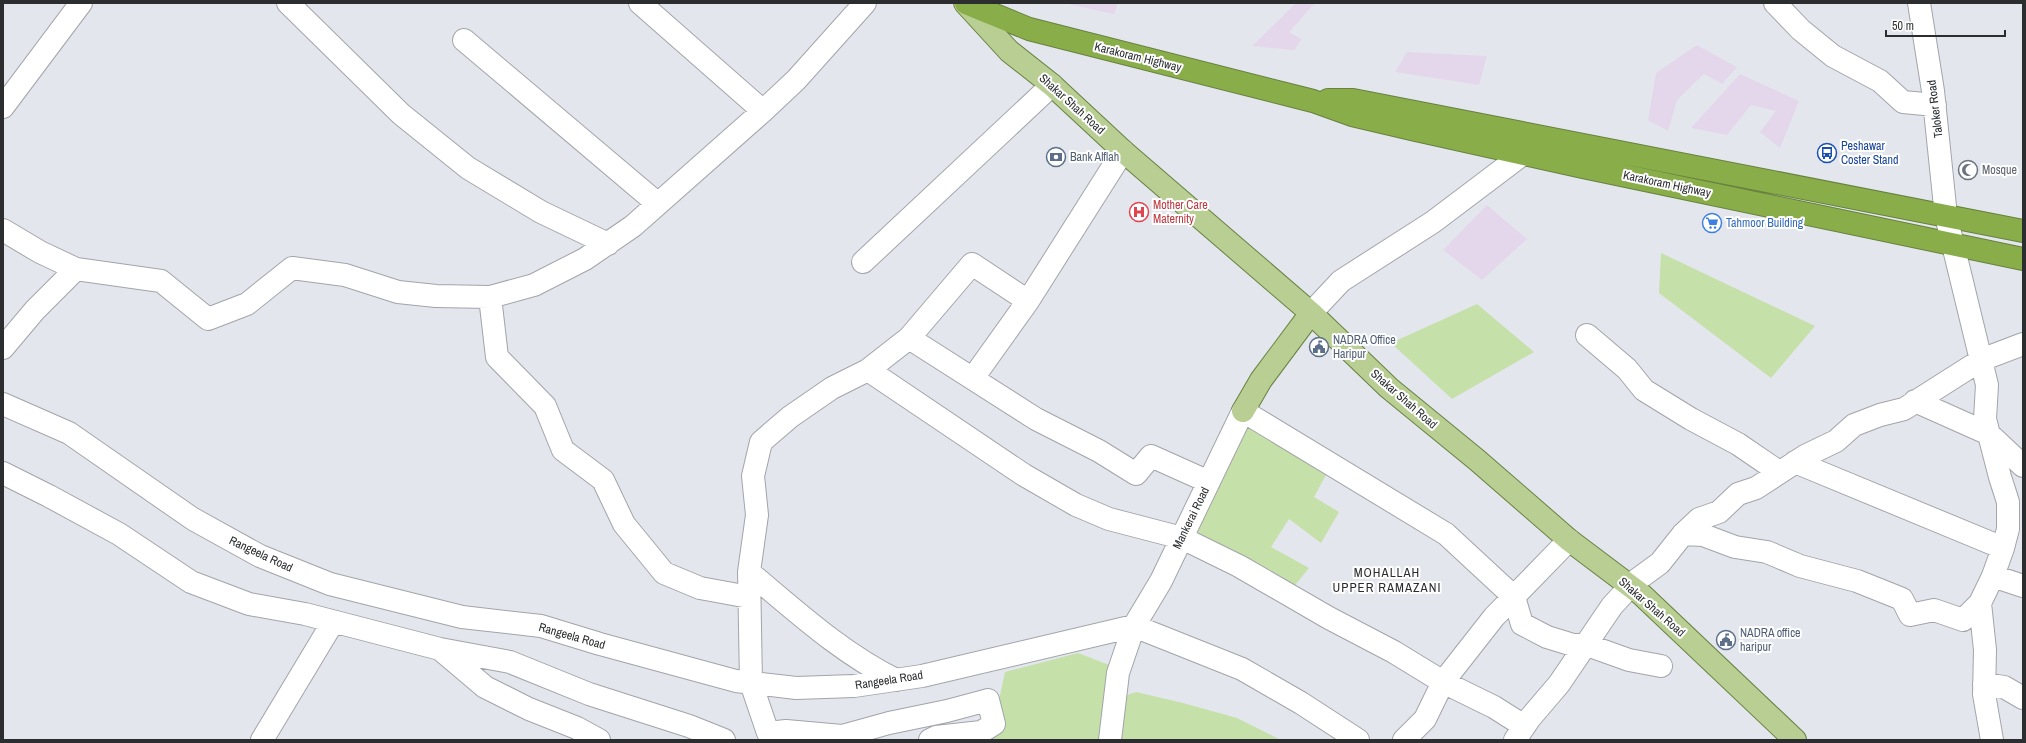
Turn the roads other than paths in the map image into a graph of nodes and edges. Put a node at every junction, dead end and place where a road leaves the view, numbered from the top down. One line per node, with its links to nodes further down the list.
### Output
1 (81, 3): 12 (street)
2 (288, 3): 20 (street)
3 (640, 3): 13 (street)
4 (865, 3): 13 (street)
5 (966, 3): 9 (main road, Shakar Shah Road); 10 (highway, Karakoram Highway)
6 (1775, 3): 11 (street)
7 (1919, 3): 11 (street, Taloker Road)
8 (464, 40): 16 (street)
9 (1052, 85): 14 (main road, Shakar Shah Road); 23 (street)
10 (1313, 101): 15 (highway, Karakoram Highway); 17 (highway, Karakoram Highway)
11 (1935, 105): 17 (street, Taloker Road)
12 (3, 107)
13 (763, 111): 16 (street)
14 (1123, 151): 26 (street); 27 (main road, Shakar Shah Road)
15 (1523, 154): 21 (highway, Karakoram Highway); 27 (street)
16 (658, 204): 20 (street)
17 (1946, 216): 19 (highway, Karakoram Highway); 21 (street, Taloker Road)
18 (3, 230): 24 (street)
19 (2023, 231)
20 (608, 244): 25 (street)
21 (1953, 244): 22 (highway, Karakoram Highway); 32 (street, Taloker Road)
22 (2023, 259)
23 (863, 262)
24 (76, 269): 25 (street); 31 (street)
25 (490, 297): 51 (street)
26 (1028, 301): 29 (street); 34 (street)
27 (1311, 313): 37 (main road, Mankerai Road); 45 (main road, Shakar Shah Road)
28 (1587, 335): 40 (street)
29 (909, 338): 33 (street); 34 (street)
30 (2023, 344): 32 (street)
31 (3, 348)
32 (1981, 360): 35 (street); 38 (street, Taloker Road)
33 (868, 370): 44 (street); 47 (street)
34 (973, 378): 42 (street)
35 (1915, 401): 38 (street); 40 (street)
36 (3, 404): 61 (street, Rangeela Road)
37 (1244, 411): 42 (street, Mankerai Road); 52 (street)
38 (1989, 434): 39 (street); 46 (street, Taloker Road)
39 (2023, 466)
40 (1787, 467): 43 (street); 46 (street)
41 (3, 473): 54 (street)
42 (1209, 482): 44 (street, Mankerai Road)
43 (1683, 534): 49 (street); 53 (street)
44 (1182, 538): 55 (street, Mankerai Road); 60 (street)
45 (1569, 540): 49 (main road, Shakar Shah Road); 52 (street)
46 (2003, 548): 48 (street, Taloker Road)
47 (749, 572): 51 (street); 59 (street)
48 (1993, 576): 50 (street); 53 (street, Taloker Road)
49 (1630, 586): 56 (street); 73 (main road, Shakar Shah Road)
50 (2023, 586)
51 (749, 596): 61 (street)
52 (1514, 596): 56 (street); 60 (street)
53 (1980, 603): 62 (street)
54 (333, 622): 57 (street); 66 (street)
55 (1134, 626): 59 (street, Rangeela Road); 70 (street, Mankerai Road); 71 (street)
56 (1587, 645): 58 (street); 64 (street)
57 (440, 649): 67 (street); 68 (street)
58 (1661, 666)
59 (896, 680): 61 (street, Rangeela Road)
60 (1443, 682): 64 (street); 72 (street)
61 (750, 683): 65 (street)
62 (1984, 684): 63 (street); 74 (street)
63 (2023, 698)
64 (1520, 733)
65 (770, 737): 69 (street)
66 (262, 740)
67 (599, 740)
68 (724, 740)
69 (930, 740)
70 (1110, 740)
71 (1358, 740)
72 (1404, 740)
73 (1795, 740)
74 (1992, 740)

